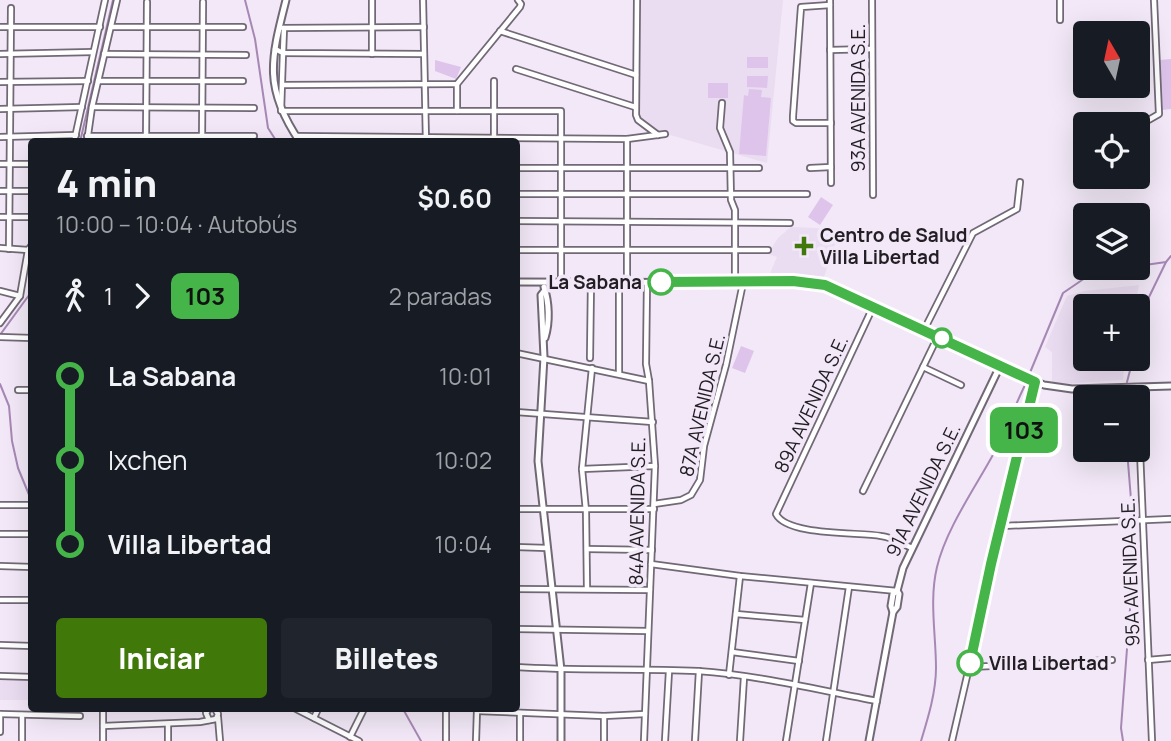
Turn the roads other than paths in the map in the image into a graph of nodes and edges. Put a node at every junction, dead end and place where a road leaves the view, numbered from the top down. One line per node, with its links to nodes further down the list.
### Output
1 (105, 0): 18 (street)
2 (117, 0): 19 (street)
3 (286, 0): 25 (street)
4 (372, 0): 23 (street)
5 (423, 0): 24 (street)
6 (518, 0): 26 (street)
7 (637, 0): 41 (street)
8 (872, 0): 29 (street, 93A AVENIDA S.E.)
9 (1060, 0): 15 (street)
10 (1154, 0): 66 (street)
11 (147, 2): 20 (street)
12 (203, 2): 21 (street)
13 (830, 2): 28 (street); 67 (street)
14 (11, 8): 17 (street)
15 (1060, 20)
16 (0, 27): 17 (street)
17 (12, 27): 18 (street); 33 (street)
18 (100, 27): 30 (street)
19 (110, 27): 20 (street); 34 (street)
20 (147, 27): 21 (street); 37 (street)
21 (203, 27): 22 (street); 38 (street)
22 (243, 27)
23 (372, 27): 24 (street); 25 (street); 35 (street)
24 (424, 27): 36 (street)
25 (282, 28): 27 (street); 31 (street)
26 (500, 31): 41 (street); 51 (street)
27 (274, 49): 31 (street); 63 (street)
28 (830, 50): 29 (street); 67 (street)
29 (872, 50): 103 (street, 93A AVENIDA S.E.)
30 (93, 52): 33 (street); 43 (street)
31 (283, 53): 35 (street); 52 (street)
32 (0, 54): 33 (street)
33 (12, 54): 49 (street)
34 (104, 54): 37 (street); 44 (street)
35 (372, 54): 36 (street)
36 (424, 54): 50 (street)
37 (146, 55): 38 (street); 45 (street)
38 (203, 55): 39 (street); 46 (street)
39 (246, 55)
40 (516, 69): 57 (street)
41 (636, 75): 57 (street)
42 (243, 80): 46 (street)
43 (88, 81): 49 (street); 54 (street)
44 (98, 81): 45 (street); 55 (street)
45 (146, 81): 46 (street); 56 (street)
46 (202, 81): 59 (street)
47 (494, 81): 65 (street)
48 (0, 82): 49 (street)
49 (11, 82): 58 (street)
50 (425, 82): 51 (street); 52 (street); 62 (street)
51 (457, 83): 64 (street)
52 (282, 85): 63 (street)
53 (722, 103): 86 (street)
54 (82, 107): 58 (street); 68 (street)
55 (92, 107): 56 (street); 73 (street)
56 (145, 107): 59 (street); 74 (street)
57 (635, 107): 81 (street)
58 (11, 108): 61 (street); 71 (street)
59 (202, 108): 60 (street); 75 (street)
60 (254, 108)
61 (0, 109)
62 (426, 110): 63 (street); 64 (street); 78 (street)
63 (281, 111): 77 (street)
64 (457, 111): 65 (street)
65 (494, 111): 79 (street); 80 (street)
66 (1150, 119)
67 (831, 123): 88 (street)
68 (76, 135): 71 (street); 72 (street)
69 (254, 136): 76 (street)
70 (0, 137): 71 (street)
71 (11, 137): 84 (street)
72 (75, 138)
73 (87, 138)
74 (146, 138)
75 (202, 138)
76 (219, 138)
77 (297, 138)
78 (426, 138)
79 (494, 138)
80 (561, 139): 81 (street); 82 (street); 90 (street)
81 (627, 139): 91 (street)
82 (520, 140)
83 (0, 164): 84 (street)
84 (11, 164): 85 (street); 96 (street)
85 (28, 164)
86 (730, 167): 87 (street); 91 (street); 101 (street)
87 (759, 167)
88 (831, 167): 92 (street); 94 (street)
89 (520, 168): 90 (street)
90 (561, 168): 91 (street); 99 (street)
91 (627, 168): 100 (street)
92 (810, 168)
93 (1020, 182): 136 (street)
94 (831, 183)
95 (0, 191): 96 (street)
96 (11, 191): 97 (street); 105 (street)
97 (28, 191)
98 (520, 194): 99 (street)
99 (561, 194): 100 (street); 108 (street)
100 (627, 194): 101 (street); 109 (street)
101 (730, 194): 102 (street); 110 (street)
102 (807, 194)
103 (873, 195)
104 (0, 217): 105 (street)
105 (11, 217): 106 (street); 114 (street)
106 (28, 217)
107 (520, 221): 108 (street)
108 (561, 221): 109 (street); 116 (street)
109 (627, 221): 110 (street); 117 (street)
110 (734, 222): 111 (street); 118 (street)
111 (790, 223)
112 (28, 247): 114 (street)
113 (0, 248): 114 (street)
114 (9, 249)
115 (520, 250): 116 (street)
116 (561, 250): 117 (street); 124 (street)
117 (627, 250): 118 (street); 126 (street)
118 (735, 250): 119 (street); 128 (street)
119 (768, 250)
120 (28, 257): 131 (street)
121 (619, 281): 125 (street); 126 (street); 146 (street)
122 (520, 282): 123 (street)
123 (544, 282): 124 (street); 141 (street)
124 (561, 282): 125 (street)
125 (591, 282): 142 (street)
126 (627, 282): 127 (street)
127 (647, 282): 128 (street); 147 (street, 84A AVENIDA S.E.)
128 (735, 282): 129 (street)
129 (744, 282): 132 (street); 165 (street, 87A AVENIDA S.E.)
130 (0, 291): 131 (street)
131 (20, 296): 134 (street)
132 (873, 307): 136 (street); 176 (street, 89A AVENIDA S.E.)
133 (0, 311): 134 (street)
134 (7, 314): 135 (street)
135 (0, 323)
136 (925, 330): 137 (street)
137 (938, 336): 143 (street); 144 (street)
138 (1, 337): 139 (street)
139 (28, 338)
140 (520, 354): 141 (street)
141 (544, 357): 145 (street); 156 (street)
142 (590, 358)
143 (1000, 366): 148 (street); 176 (street, 91A AVENIDA S.E.)
144 (923, 367): 149 (street); 162 (street)
145 (592, 368): 146 (street); 157 (street)
146 (619, 374): 147 (street)
147 (649, 381): 158 (street, 84A AVENIDA S.E.)
148 (1035, 382): 152 (street); 171 (street)
149 (961, 385)
150 (1171, 386): 151 (street)
151 (1150, 387)
152 (1073, 388)
153 (18, 390): 154 (street)
154 (28, 390)
155 (520, 412): 156 (street)
156 (541, 414): 157 (street); 167 (street)
157 (586, 417): 158 (street); 161 (street)
158 (653, 422): 160 (street, 84A AVENIDA S.E.)
159 (1140, 462): 169 (street, 95A AVENIDA S.E.)
160 (655, 466): 161 (street); 165 (street, 84A AVENIDA S.E.)
161 (582, 469): 168 (street)
162 (863, 491)
163 (0, 505): 164 (street)
164 (28, 505)
165 (654, 506): 168 (street, 87A AVENIDA S.E.); 178 (street, 84A AVENIDA S.E.)
166 (520, 509): 167 (street, 87A AVENIDA S.E.)
167 (542, 510): 168 (street, 87A AVENIDA S.E.); 175 (street)
168 (586, 510): 177 (street)
169 (1142, 519): 170 (street); 171 (street); 203 (street, 95A AVENIDA S.E.)
170 (1171, 519)
171 (1002, 526): 205 (street)
172 (0, 534): 173 (street)
173 (28, 534)
174 (520, 547): 175 (street)
175 (547, 548): 186 (street)
176 (912, 548): 189 (street, 91A AVENIDA S.E.)
177 (587, 549): 178 (street); 187 (street)
178 (652, 550): 179 (street, 84A AVENIDA S.E.)
179 (651, 564): 182 (street); 188 (street, 84A AVENIDA S.E.)
180 (0, 566): 181 (street)
181 (28, 567)
182 (740, 576): 183 (street); 192 (street)
183 (811, 583): 184 (street); 193 (street)
184 (849, 587): 189 (street); 215 (street)
185 (520, 589): 186 (street)
186 (551, 589): 187 (street); 195 (street)
187 (587, 589): 188 (street)
188 (650, 590): 196 (street, 84A AVENIDA S.E.)
189 (897, 590): 216 (street, 91A AVENIDA S.E.)
190 (0, 600): 191 (street)
191 (28, 600)
192 (736, 614): 193 (street); 199 (street)
193 (805, 621): 201 (street)
194 (520, 628): 195 (street)
195 (556, 629): 196 (street); 206 (street)
196 (648, 631): 207 (street, 84A AVENIDA S.E.)
197 (0, 645): 198 (street)
198 (28, 646)
199 (732, 652): 201 (street); 210 (street)
200 (1171, 659): 203 (street)
201 (799, 660): 214 (street)
202 (1112, 660): 205 (street)
203 (1148, 660): 257 (street, 95A AVENIDA S.E.)
204 (520, 667): 206 (street)
205 (970, 667): 256 (street)
206 (561, 670): 207 (street); 230 (street)
207 (646, 671): 208 (street); 227 (street, 84A AVENIDA S.E.)
208 (669, 671): 209 (street); 250 (street)
209 (699, 671): 210 (street); 251 (street)
210 (729, 675): 213 (street)
211 (0, 676): 212 (street)
212 (28, 677)
213 (744, 677): 214 (street); 252 (street)
214 (796, 686): 215 (street); 253 (street)
215 (835, 693): 216 (street); 254 (street)
216 (877, 701): 255 (street, 91A AVENIDA S.E.)
217 (103, 712): 235 (street)
218 (217, 712): 236 (street)
219 (302, 712): 233 (street)
220 (317, 712): 233 (street)
221 (362, 712): 238 (street)
222 (446, 712): 244 (street)
223 (477, 712): 245 (street)
224 (506, 712): 225 (street)
225 (520, 713): 230 (street); 246 (street)
226 (209, 714): 234 (street); 236 (street)
227 (645, 714): 232 (street); 249 (street, 84A AVENIDA S.E.)
228 (0, 715): 229 (street); 237 (street)
229 (22, 715): 231 (street); 239 (street)
230 (561, 715): 232 (street); 247 (street)
231 (80, 716)
232 (604, 716): 248 (street)
233 (314, 718): 238 (street)
234 (168, 724): 235 (street); 241 (street)
235 (103, 726): 240 (street)
236 (219, 727): 242 (street)
237 (0, 732)
238 (350, 737): 243 (street)
239 (22, 741)
240 (103, 741)
241 (168, 741)
242 (220, 741)
243 (359, 741)
244 (446, 741)
245 (476, 741)
246 (520, 741)
247 (561, 741)
248 (604, 741)
249 (644, 741)
250 (665, 741)
251 (695, 741)
252 (740, 741)
253 (786, 741)
254 (826, 741)
255 (869, 741)
256 (952, 741)
257 (1152, 741)

